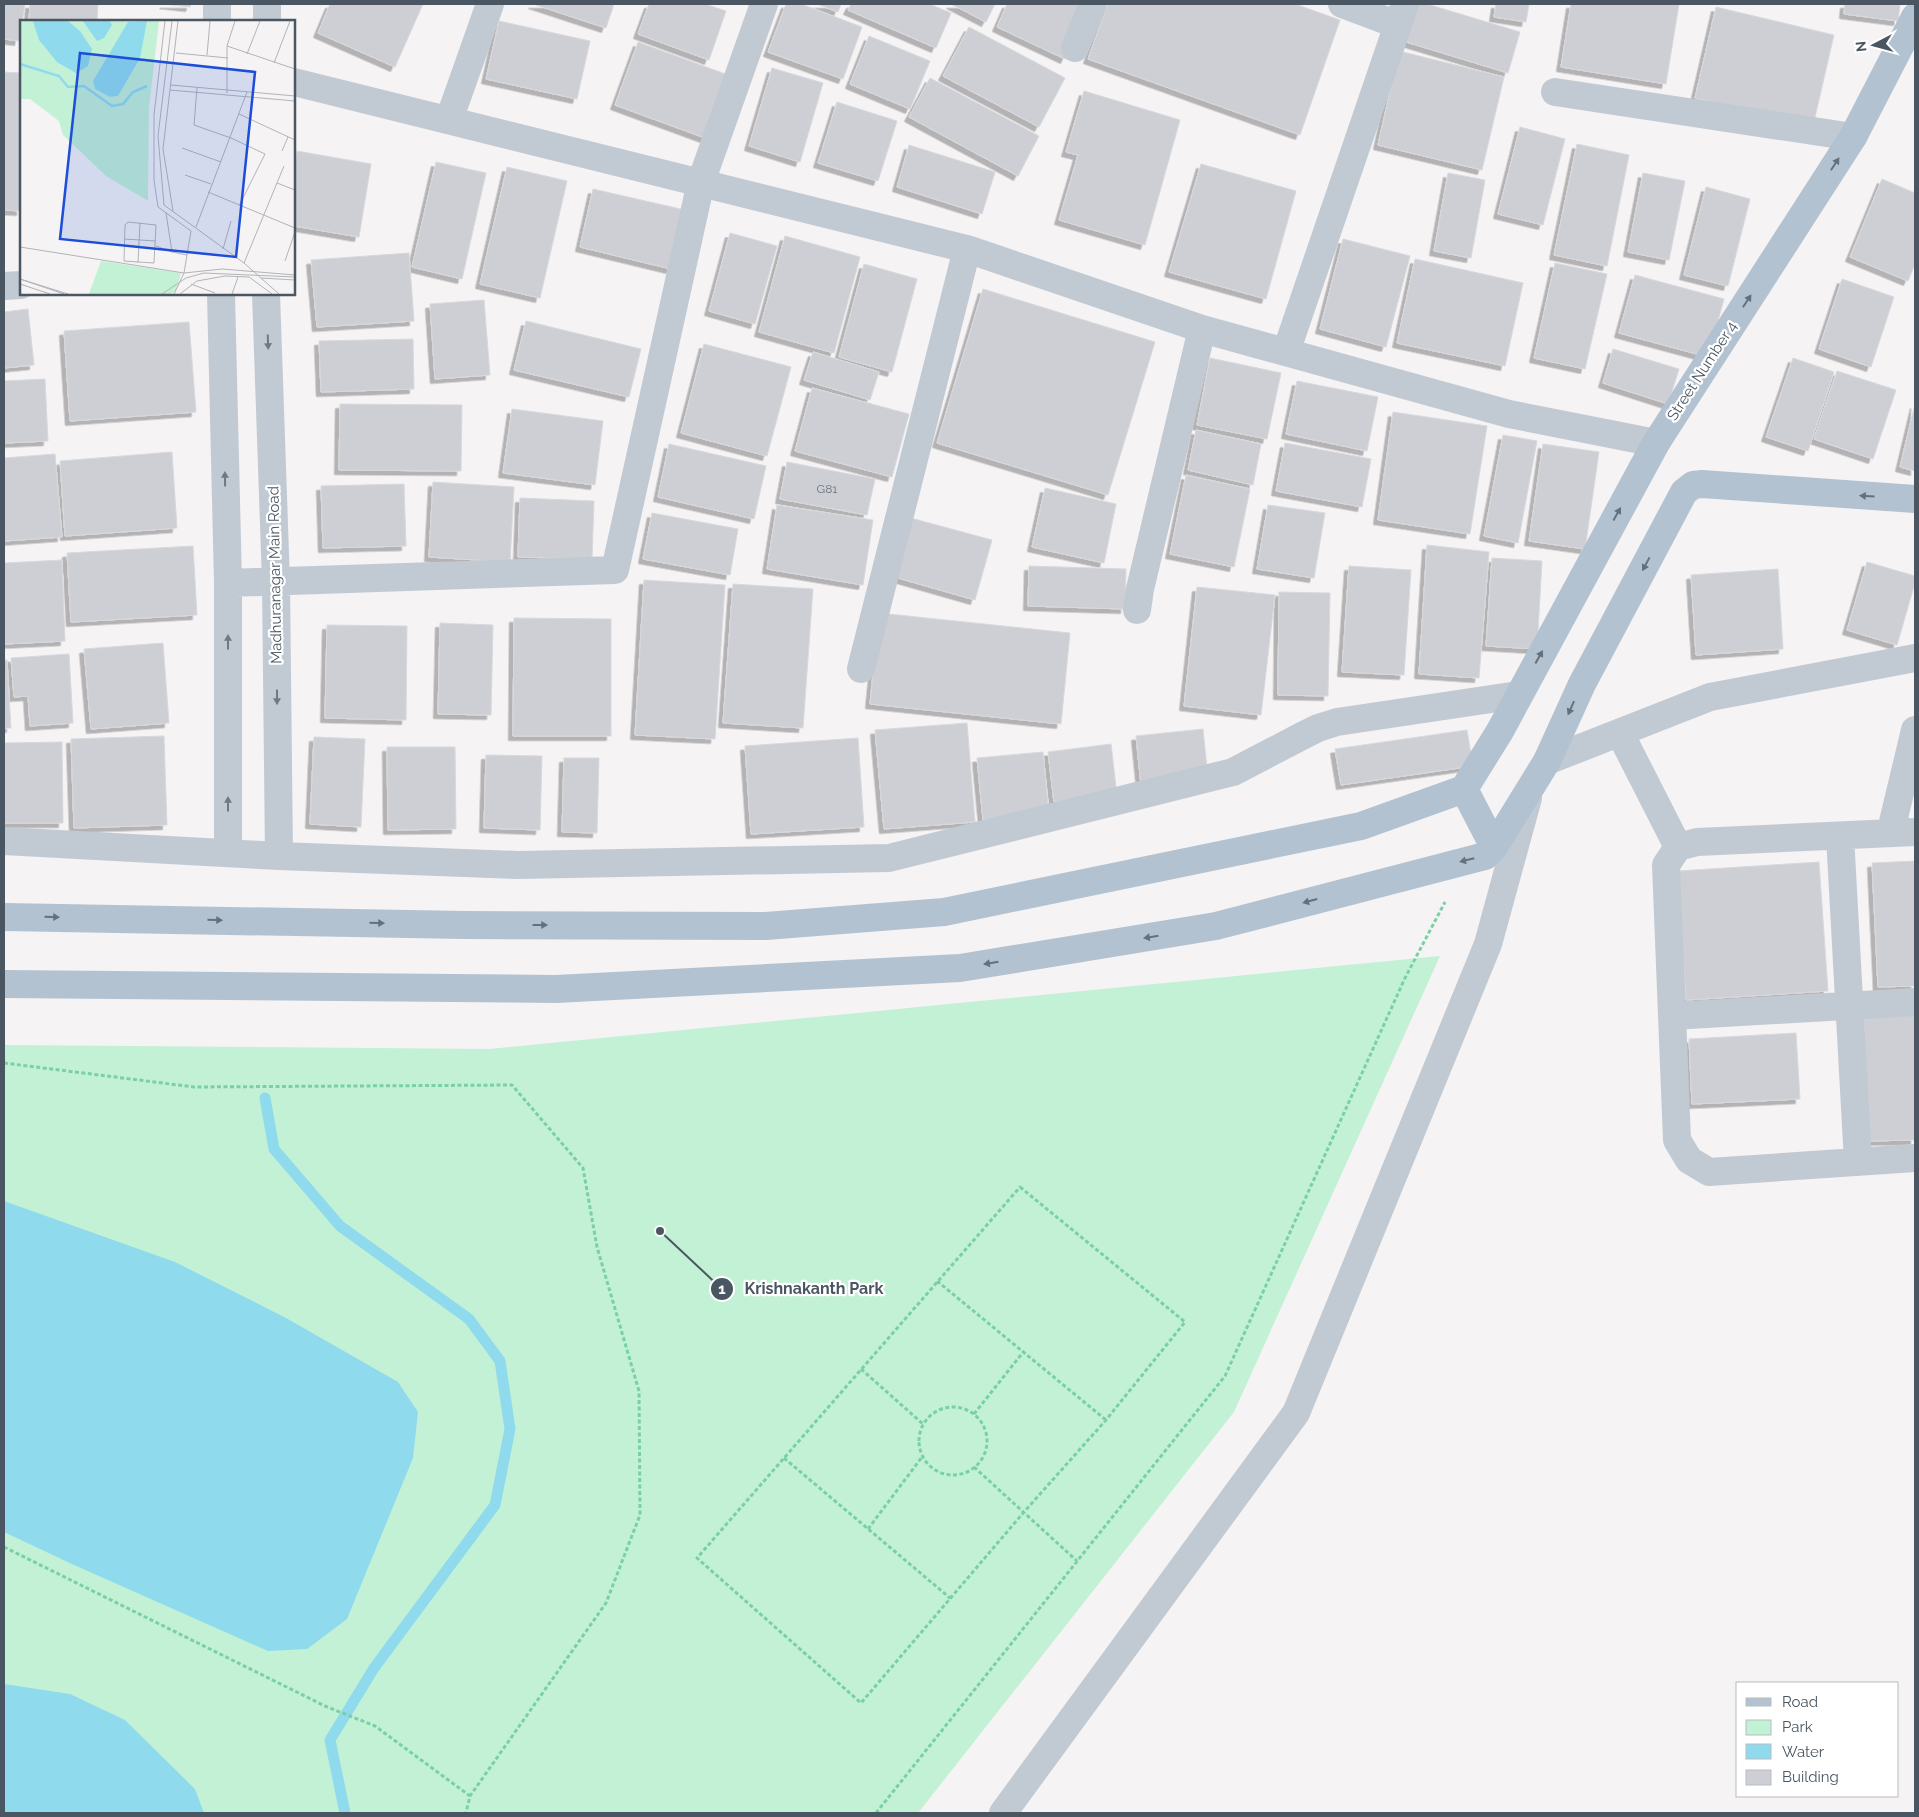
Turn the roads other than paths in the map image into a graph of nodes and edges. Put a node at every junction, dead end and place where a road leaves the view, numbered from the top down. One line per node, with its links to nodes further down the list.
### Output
1 (217, 4): 9 (street)
2 (267, 4): 10 (street)
3 (490, 4): 14 (street)
4 (764, 4): 16 (street)
5 (1093, 4): 11 (street)
6 (1342, 4): 7 (street)
7 (1401, 15): 23 (street)
8 (1915, 17): 15 (main road, Street Number 4)
9 (217, 20)
10 (267, 20)
11 (1075, 48)
12 (295, 82): 14 (street)
13 (1555, 92): 15 (street)
14 (449, 120): 16 (street)
15 (1853, 137): 24 (main road, Street Number 4, one-way to 15)
16 (701, 182): 17 (street); 26 (street)
17 (967, 249): 22 (street); 30 (street)
18 (20, 285): 19 (street)
19 (4, 286)
20 (221, 295): 27 (street, one-way to 20)
21 (266, 295): 26 (street, Madhuranagar Main Road, one-way to 26)
22 (1202, 329): 23 (street); 28 (street)
23 (1286, 352): 24 (street)
24 (1656, 443): 31 (main road, Street Number 4, one-way to 24)
25 (1915, 499): 34 (main road, one-way to 34)
26 (276, 582): 27 (street); 43 (street, Madhuranagar Main Road, one-way to 43)
27 (228, 583): 42 (street, one-way to 27)
28 (1137, 610)
29 (1915, 658): 33 (street)
30 (861, 669)
31 (1518, 695): 36 (main road, Street Number 4); 43 (street)
32 (1915, 730): 37 (street)
33 (1620, 733): 34 (street); 41 (street)
34 (1547, 761): 35 (main road)
35 (1531, 787): 40 (main road); 51 (street)
36 (1464, 790): 40 (main road); 44 (main road, one-way to 36)
37 (1904, 833): 38 (street)
38 (1840, 836): 41 (street); 47 (street)
39 (4, 840): 42 (street)
40 (1494, 847): 45 (main road, one-way to 45)
41 (1678, 847): 48 (street)
42 (228, 853): 43 (street)
43 (279, 856)
44 (4, 917)
45 (4, 984)
46 (1915, 1002): 47 (street)
47 (1849, 1005): 48 (street); 50 (street)
48 (1672, 1016): 50 (street)
49 (1915, 1158): 50 (street)
50 (1858, 1162)
51 (1003, 1813)

